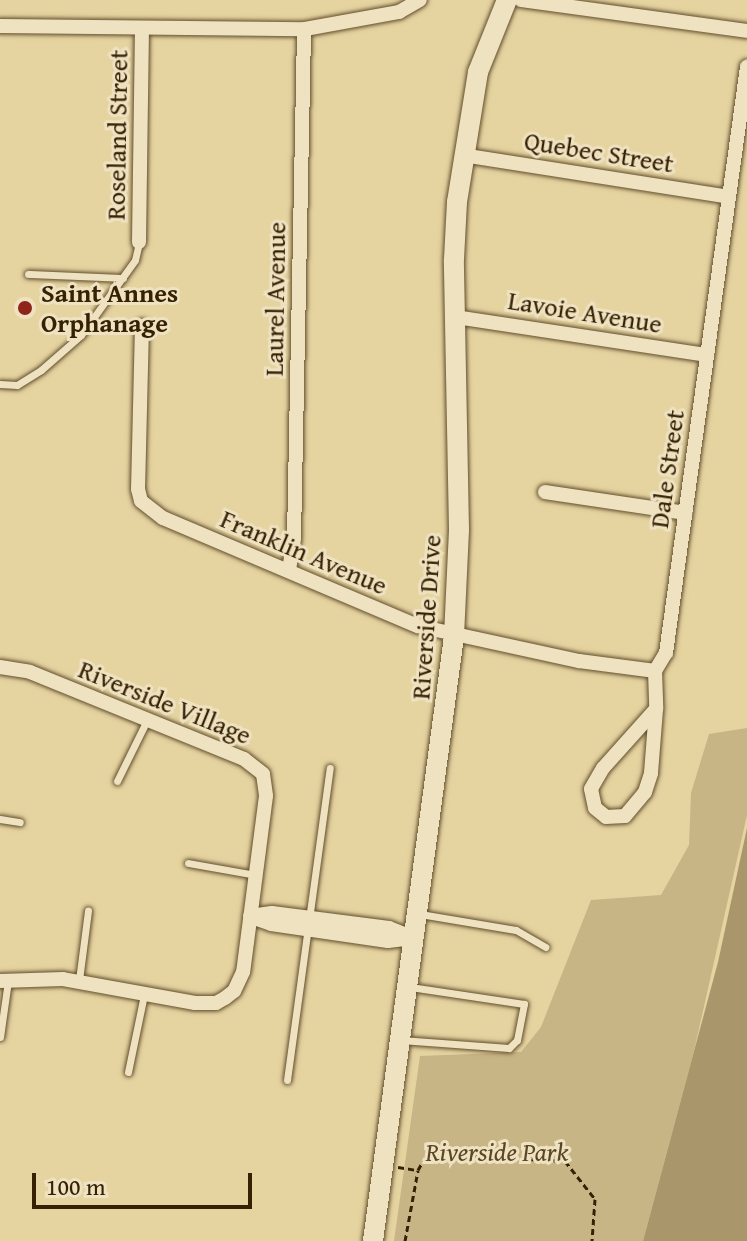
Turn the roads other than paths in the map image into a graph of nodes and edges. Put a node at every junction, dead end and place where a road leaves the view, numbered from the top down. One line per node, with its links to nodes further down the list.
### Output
1 (420, 0): 6 (street)
2 (507, 0): 9 (main road, Riverside Drive)
3 (521, 0): 7 (street)
4 (0, 26): 5 (street)
5 (142, 29): 6 (street); 11 (street, Roseland Street)
6 (304, 29): 20 (street, Laurel Avenue)
7 (747, 31)
8 (747, 67): 10 (street, Dale Street)
9 (462, 155): 10 (street, Quebec Street); 14 (main road, Riverside Drive)
10 (729, 197): 16 (street, Dale Street)
11 (139, 242): 13 (lane)
12 (28, 274): 13 (lane)
13 (123, 278): 17 (lane)
14 (455, 317): 16 (street, Lavoie Avenue); 21 (main road, Riverside Drive)
15 (142, 326): 20 (street, Franklin Avenue)
16 (707, 355): 19 (street, Dale Street)
17 (0, 384)
18 (545, 492): 19 (street)
19 (685, 513): 23 (street, Dale Street)
20 (289, 570): 21 (street, Franklin Avenue)
21 (454, 636): 23 (street); 33 (main road, Riverside Drive)
22 (0, 667): 25 (street, Riverside Village)
23 (655, 671): 24 (street)
24 (656, 709): 24 (street)
25 (147, 720): 27 (lane); 31 (street, Riverside Village)
26 (330, 768): 35 (lane)
27 (117, 781)
28 (0, 819): 29 (lane)
29 (20, 822)
30 (188, 863): 31 (lane)
31 (256, 875): 34 (street, Riverside Village)
32 (88, 911): 38 (lane)
33 (418, 914): 36 (main road, Riverside Drive); 37 (lane)
34 (250, 916): 35 (street); 41 (street, Riverside Village)
35 (306, 924): 36 (street); 45 (lane)
36 (414, 938): 40 (main road, Riverside Drive)
37 (545, 947)
38 (79, 980): 39 (street, Riverside Village); 41 (street, Riverside Village)
39 (4, 981): 42 (lane)
40 (408, 987): 43 (main road, Riverside Drive); 43 (lane)
41 (144, 992): 44 (lane)
42 (0, 1037)
43 (400, 1040): 46 (main road, Riverside Drive)
44 (128, 1072)
45 (287, 1080)
46 (373, 1241)

